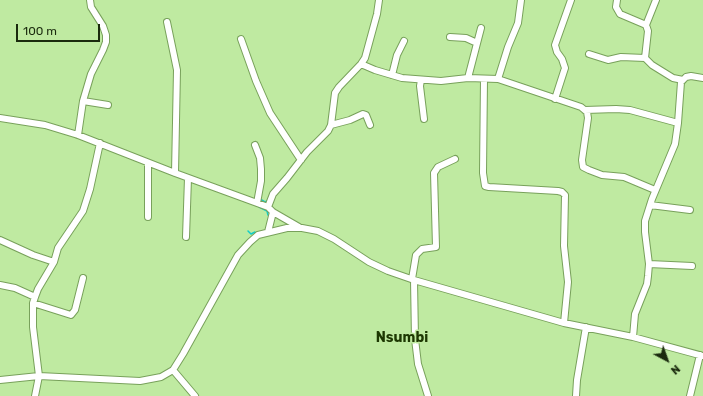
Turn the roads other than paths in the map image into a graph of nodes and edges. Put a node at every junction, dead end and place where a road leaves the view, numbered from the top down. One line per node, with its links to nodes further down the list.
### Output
1 (90, 0): 25 (street)
2 (379, 0): 16 (street)
3 (521, 0): 22 (street)
4 (572, 0): 24 (street)
5 (617, 0): 8 (street)
6 (656, 0): 8 (street)
7 (167, 22): 39 (street)
8 (646, 25): 15 (street)
9 (481, 28): 13 (street)
10 (450, 37): 13 (street)
11 (241, 39): 37 (street)
12 (404, 41): 17 (street)
13 (477, 43): 18 (street)
14 (589, 54): 15 (street)
15 (645, 58): 23 (street)
16 (361, 64): 17 (street); 31 (street)
17 (392, 75): 21 (street)
18 (468, 78): 20 (street); 21 (street)
19 (703, 78): 23 (street)
20 (484, 79): 22 (street); 58 (street)
21 (421, 80): 29 (street)
22 (498, 80): 24 (street)
23 (683, 80): 30 (street)
24 (555, 99): 27 (street)
25 (83, 101): 26 (street); 33 (street)
26 (108, 105)
27 (586, 110): 30 (street); 41 (street)
28 (0, 118): 33 (street)
29 (424, 119)
30 (678, 123): 41 (street)
31 (331, 125): 32 (street); 37 (street)
32 (370, 125)
33 (78, 135): 34 (street)
34 (100, 143): 38 (street); 51 (street)
35 (255, 145): 42 (street)
36 (455, 159): 55 (street)
37 (301, 160): 44 (street)
38 (148, 162): 39 (street); 46 (street)
39 (175, 173): 40 (street)
40 (188, 178): 42 (street); 49 (street)
41 (656, 190): 43 (street)
42 (257, 203): 44 (street)
43 (650, 205): 45 (street); 52 (street)
44 (271, 210): 47 (street); 48 (street)
45 (690, 210)
46 (148, 217)
47 (302, 228): 48 (street); 55 (street)
48 (268, 232): 62 (street)
49 (186, 237)
50 (0, 240): 51 (street)
51 (54, 262): 57 (street)
52 (649, 264): 53 (street); 60 (street)
53 (692, 266)
54 (83, 278): 57 (street)
55 (413, 279): 58 (street); 67 (street)
56 (0, 285): 57 (street)
57 (34, 300): 63 (street)
58 (564, 323): 59 (street)
59 (586, 327): 60 (street); 68 (street)
60 (633, 337): 61 (street)
61 (702, 355): 69 (street)
62 (173, 370): 63 (street); 66 (street)
63 (39, 376): 64 (street); 65 (street)
64 (0, 380)
65 (35, 396)
66 (195, 396)
67 (428, 396)
68 (576, 396)
69 (690, 396)

